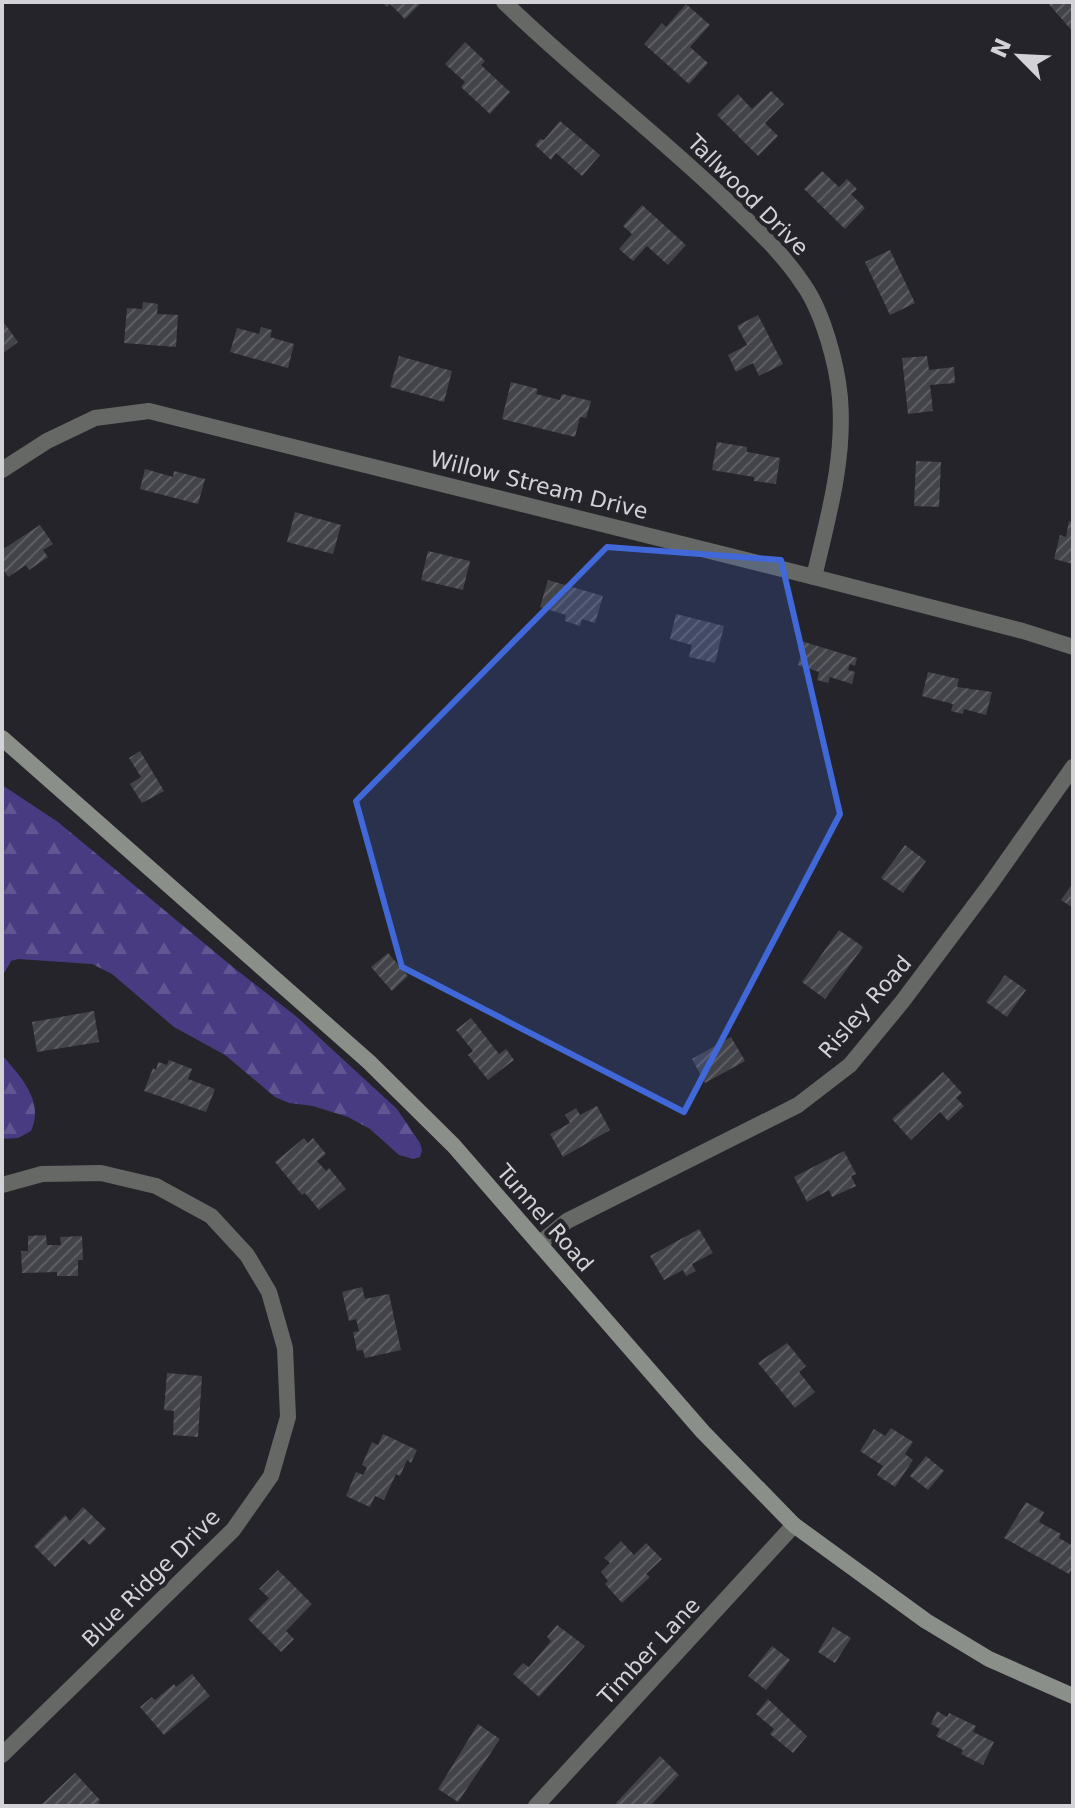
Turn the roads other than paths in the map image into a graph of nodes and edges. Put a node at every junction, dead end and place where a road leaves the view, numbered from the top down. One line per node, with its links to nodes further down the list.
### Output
1 (504, 2): 3 (street, Tallwood Drive)
2 (2, 470): 3 (street, Willow Stream Drive)
3 (814, 577): 4 (street, Willow Stream Drive)
4 (1073, 647)
5 (2, 738): 8 (main road, Tunnel Road)
6 (1073, 767): 8 (street, Risley Road)
7 (2, 1185): 11 (street, Blue Ridge Drive)
8 (539, 1244): 9 (main road, Tunnel Road)
9 (794, 1525): 10 (main road, Tunnel Road); 12 (street, Timber Lane)
10 (1073, 1696)
11 (2, 1755)
12 (536, 1806)

